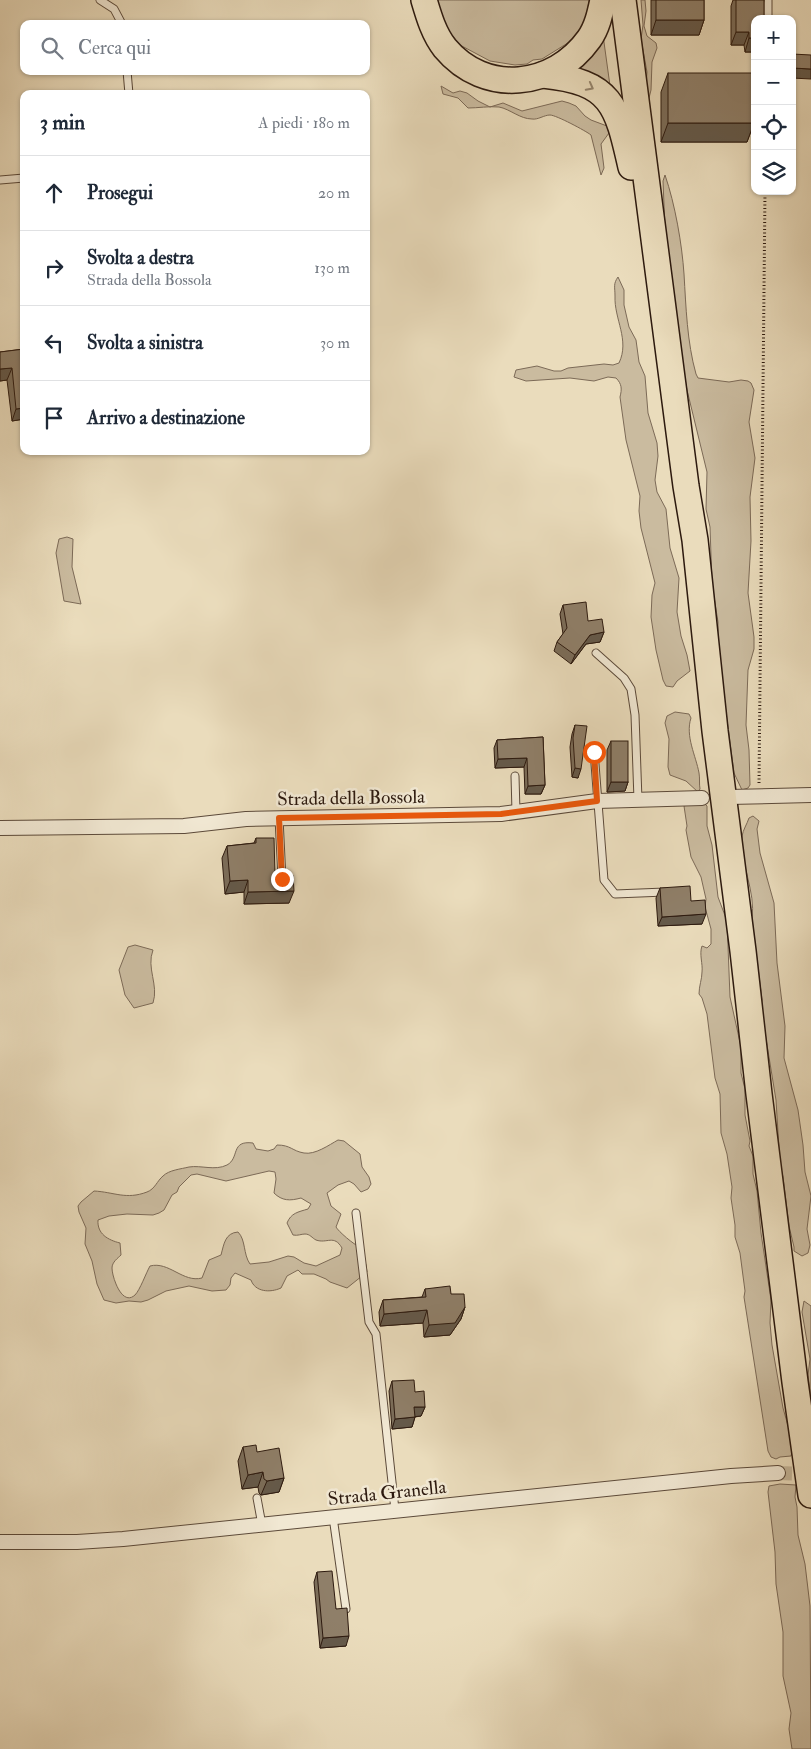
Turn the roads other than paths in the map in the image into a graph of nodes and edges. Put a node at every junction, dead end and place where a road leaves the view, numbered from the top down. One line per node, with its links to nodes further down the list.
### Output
1 (100, 0): 7 (lane)
2 (603, 0): 9 (highway)
3 (624, 0): 13 (highway)
4 (768, 0): 6 (lane)
5 (426, 3): 9 (highway)
6 (768, 15)
7 (120, 20)
8 (128, 75): 10 (lane)
9 (543, 75): 13 (highway, one-way to 13)
10 (129, 90)
11 (20, 178): 12 (lane)
12 (0, 180)
13 (646, 182): 29 (highway)
14 (596, 653): 20 (lane)
15 (594, 752): 21 (lane)
16 (515, 776): 22 (lane)
17 (811, 795): 18 (street)
18 (730, 797)
19 (702, 798): 20 (street, Strada della Bossola)
20 (638, 800): 21 (street, Strada della Bossola)
21 (597, 801): 22 (street, Strada della Bossola); 26 (lane)
22 (516, 812): 23 (street, Strada della Bossola)
23 (279, 818): 24 (street, Strada della Bossola); 25 (lane)
24 (0, 828)
25 (282, 879)
26 (666, 892)
27 (356, 1212): 31 (lane)
28 (778, 1473): 31 (street, Strada Granella)
29 (811, 1495)
30 (257, 1498): 33 (lane)
31 (395, 1510): 32 (street, Strada Granella)
32 (333, 1517): 33 (street, Strada Granella); 35 (lane)
33 (262, 1525): 34 (street, Strada Granella)
34 (0, 1542)
35 (346, 1609)

